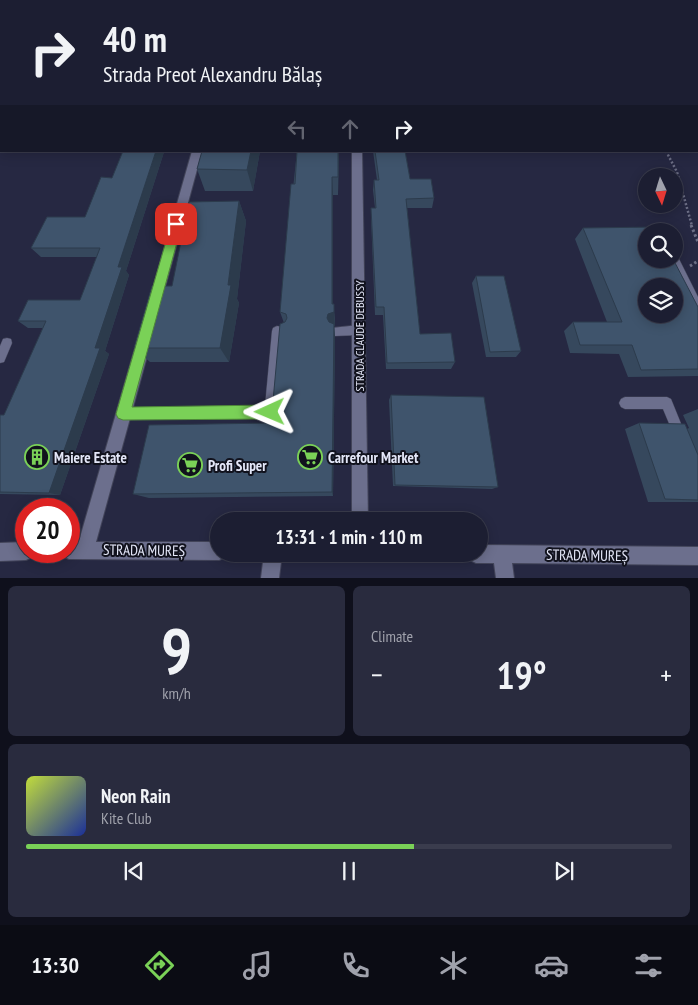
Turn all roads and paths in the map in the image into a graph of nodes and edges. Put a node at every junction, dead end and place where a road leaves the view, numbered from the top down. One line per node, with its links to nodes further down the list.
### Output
1 (197, 152): 13 (street)
2 (357, 152): 8 (street, STRADA CLAUDE DEBUSSY)
3 (666, 152): 4 (path)
4 (698, 242)
5 (679, 268): 6 (lane)
6 (698, 307)
7 (335, 330): 8 (lane)
8 (359, 330): 15 (street, STRADA CLAUDE DEBUSSY)
9 (284, 331): 13 (lane)
10 (7, 342): 11 (lane)
11 (0, 358)
12 (625, 403): 14 (lane)
13 (123, 414): 16 (street)
14 (684, 446)
15 (360, 512)
16 (80, 541)
17 (80, 550): 19 (street, STRADA MUREȘ)
18 (15, 551): 20 (street)
19 (210, 551)
20 (0, 552)
21 (488, 554): 22 (street, STRADA MUREȘ)
22 (502, 554): 23 (street, STRADA MUREȘ); 26 (street)
23 (698, 556)
24 (272, 562): 25 (street)
25 (270, 578)
26 (505, 578)

